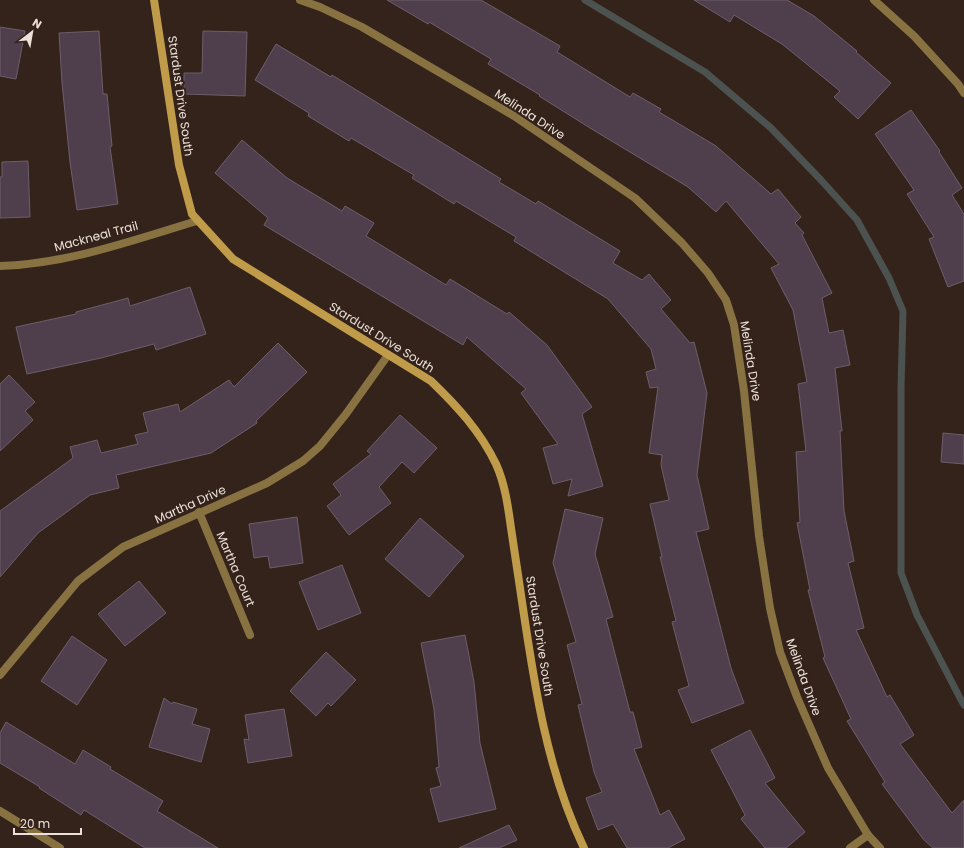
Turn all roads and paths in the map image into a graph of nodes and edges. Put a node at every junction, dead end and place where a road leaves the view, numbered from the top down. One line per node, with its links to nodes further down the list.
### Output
1 (154, 0): 5 (street, Stardust Drive South)
2 (300, 0): 12 (street, Melinda Drive)
3 (874, 0): 4 (street)
4 (964, 93)
5 (198, 221): 6 (street, Mackneal Trail); 7 (street, Stardust Drive South)
6 (0, 266)
7 (388, 355): 8 (street, Martha Drive); 14 (street, Stardust Drive South)
8 (199, 512): 9 (street, Martha Court); 10 (street, Martha Drive)
9 (250, 635)
10 (0, 675)
11 (0, 811): 13 (street)
12 (868, 835): 15 (street); 16 (street, Melinda Drive)
13 (60, 848)
14 (584, 848)
15 (850, 848)
16 (880, 848)

